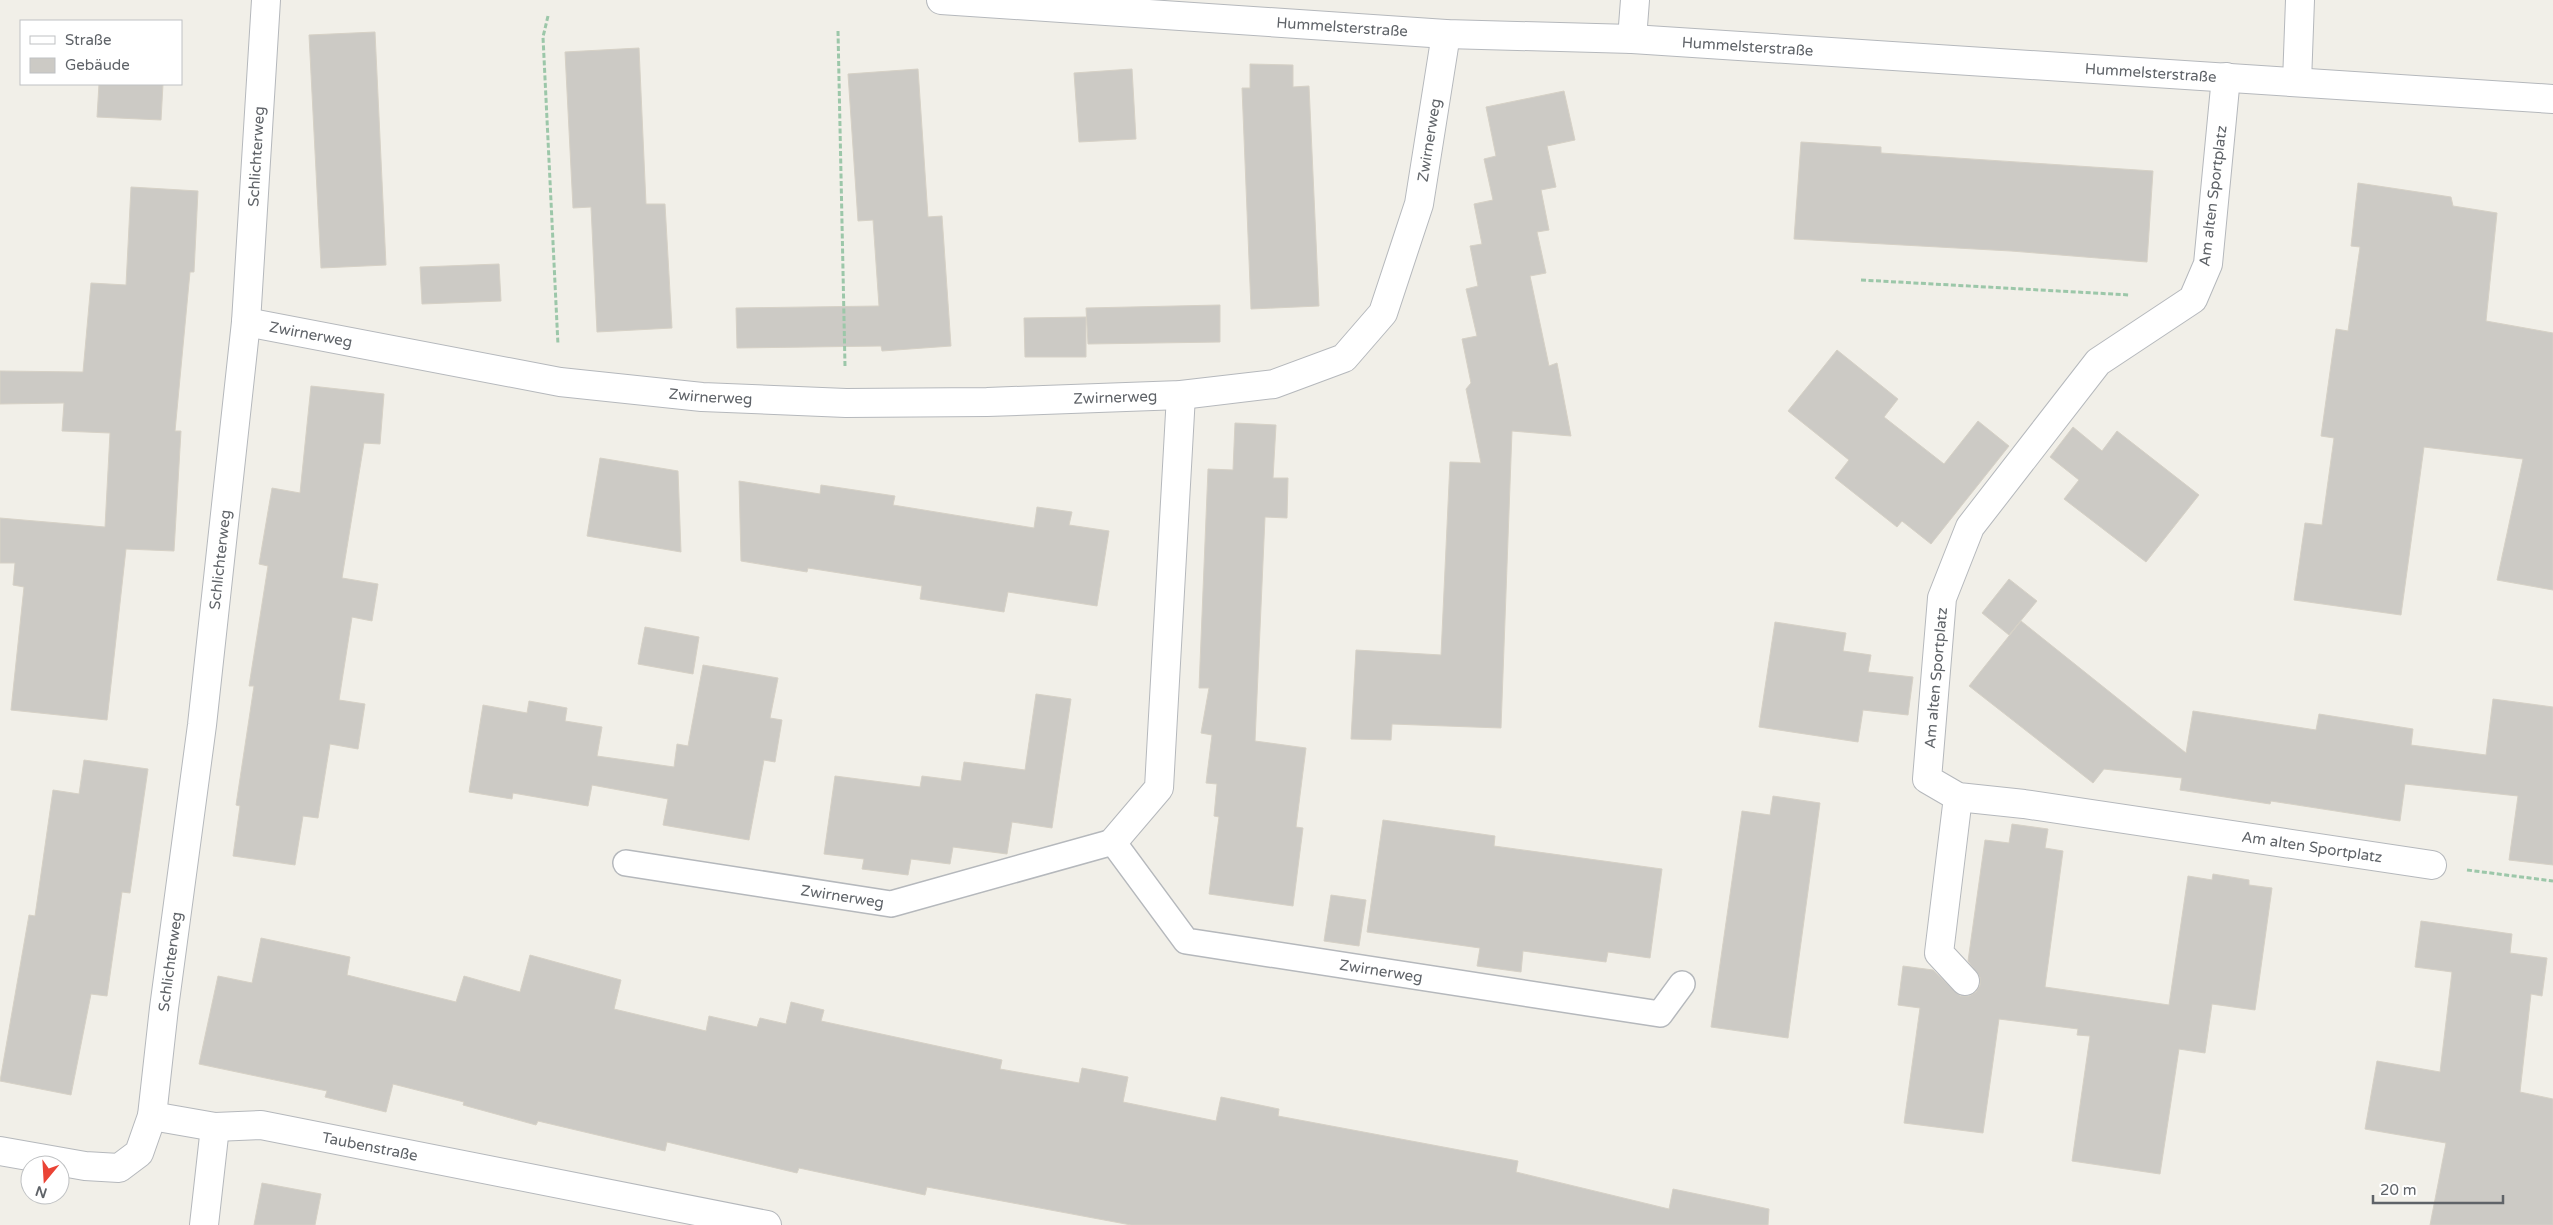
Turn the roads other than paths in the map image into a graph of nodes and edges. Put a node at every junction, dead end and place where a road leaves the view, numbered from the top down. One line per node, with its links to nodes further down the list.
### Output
1 (266, 0): 11 (street, Schlichterweg)
2 (941, 0): 5 (street, Hummelsterstraße)
3 (1635, 0): 7 (street)
4 (2300, 0): 9 (street)
5 (1086, 6): 6 (street, Hummelsterstraße)
6 (1446, 34): 7 (street, Hummelsterstraße); 12 (street, Zwirnerweg)
7 (1632, 39): 8 (street, Hummelsterstraße)
8 (2226, 77): 9 (street, Hummelsterstraße); 13 (street, Am alten Sportplatz)
9 (2297, 82): 10 (street, Hummelsterstraße)
10 (2553, 99)
11 (246, 322): 12 (street, Zwirnerweg); 19 (street, Schlichterweg)
12 (1181, 395): 14 (street)
13 (1958, 796): 16 (street, Am alten Sportplatz); 17 (street)
14 (1113, 842): 15 (lane, Zwirnerweg); 18 (lane, Zwirnerweg)
15 (626, 863)
16 (2432, 865)
17 (1965, 982)
18 (1682, 984)
19 (152, 1116): 20 (street, Taubenstraße); 21 (street)
20 (215, 1127): 22 (street); 23 (street, Taubenstraße)
21 (0, 1151)
22 (204, 1225)
23 (767, 1225)

